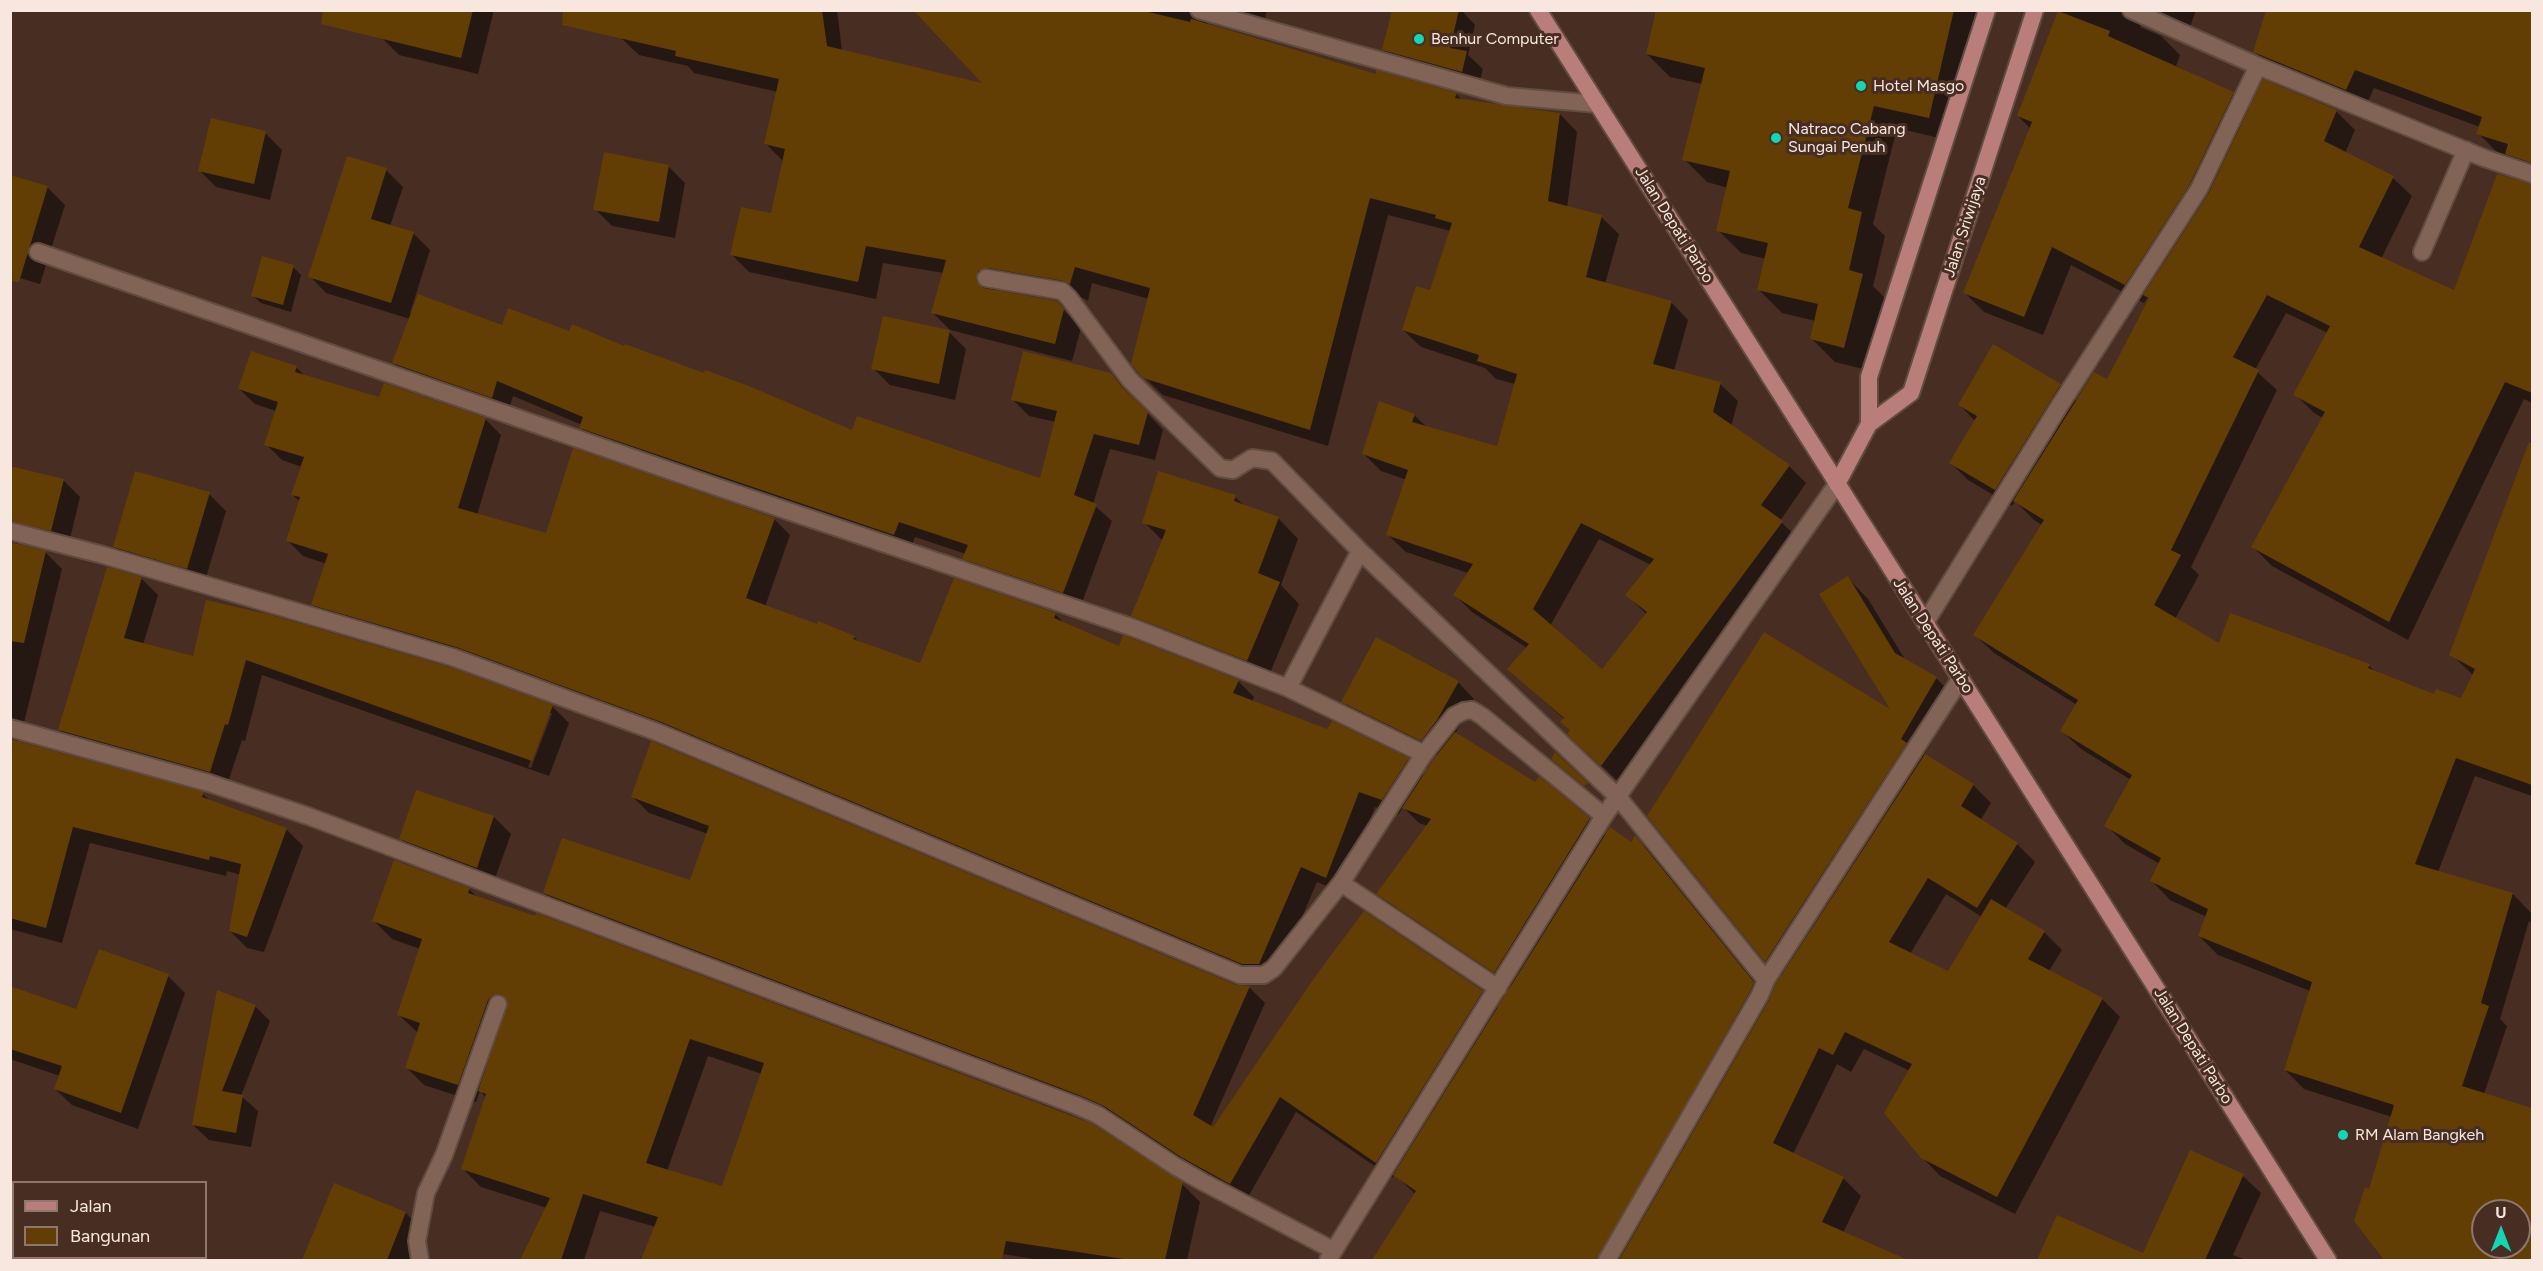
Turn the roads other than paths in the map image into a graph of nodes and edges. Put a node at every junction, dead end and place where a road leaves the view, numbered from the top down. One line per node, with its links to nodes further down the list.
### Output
1 (1199, 10): 7 (street)
2 (1539, 10): 7 (main road, Jalan Depati Parbo)
3 (1987, 10): 13 (main road, Jalan Sriwijaya)
4 (2035, 10): 13 (main road, Jalan Sriwijaya)
5 (2131, 10): 6 (street)
6 (2258, 66): 8 (street); 17 (street)
7 (1598, 104): 14 (main road, Jalan Depati Parbo)
8 (2466, 150): 9 (street); 11 (street)
9 (2532, 174)
10 (38, 252): 19 (street)
11 (2422, 252)
12 (986, 278): 16 (street)
13 (1869, 424): 14 (main road, Jalan Sriwijaya)
14 (1837, 484): 17 (main road, Jalan Depati Parbo); 22 (street)
15 (10, 531): 24 (street)
16 (1358, 555): 19 (street); 22 (street)
17 (1925, 623): 18 (main road, Jalan Depati Parbo)
18 (1960, 678): 26 (street); 31 (main road, Jalan Depati Parbo)
19 (1288, 688): 21 (street)
20 (10, 728): 28 (street)
21 (1424, 754): 23 (street); 24 (street)
22 (1618, 797): 23 (street); 26 (street)
23 (1604, 816): 25 (street)
24 (1341, 883): 25 (street)
25 (1498, 988): 28 (street)
26 (1763, 988): 30 (street)
27 (498, 1004): 29 (street)
28 (1331, 1255)
29 (420, 1260)
30 (1607, 1260)
31 (2328, 1260)

